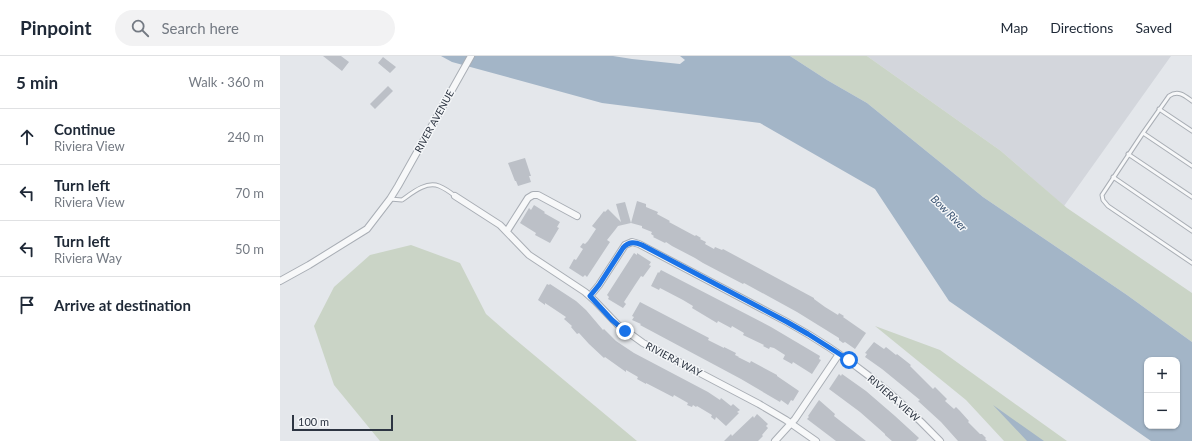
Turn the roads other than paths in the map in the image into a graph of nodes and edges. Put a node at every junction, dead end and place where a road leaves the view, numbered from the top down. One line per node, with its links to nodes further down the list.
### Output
1 (471, 56): 11 (street, RIVER AVENUE)
2 (1192, 101): 3 (lane)
3 (1160, 109): 4 (lane); 5 (lane)
4 (1192, 131)
5 (1143, 133): 6 (lane); 7 (lane)
6 (1128, 154): 8 (lane); 10 (lane)
7 (1192, 166)
8 (1113, 177): 14 (lane); 15 (lane)
9 (455, 196): 11 (lane); 13 (street, RIVIERA WAY)
10 (1192, 197)
11 (390, 199): 16 (street, RIVER AVENUE)
12 (577, 216): 13 (street)
13 (506, 231): 17 (street, RIVIERA WAY)
14 (1192, 231)
15 (1192, 263)
16 (280, 281)
17 (590, 296): 18 (street, RIVIERA VIEW); 19 (street, RIVIERA WAY)
18 (839, 354): 19 (street); 22 (street, RIVIERA VIEW)
19 (791, 424): 20 (street); 21 (street, RIVIERA WAY)
20 (775, 441)
21 (816, 441)
22 (940, 441)

